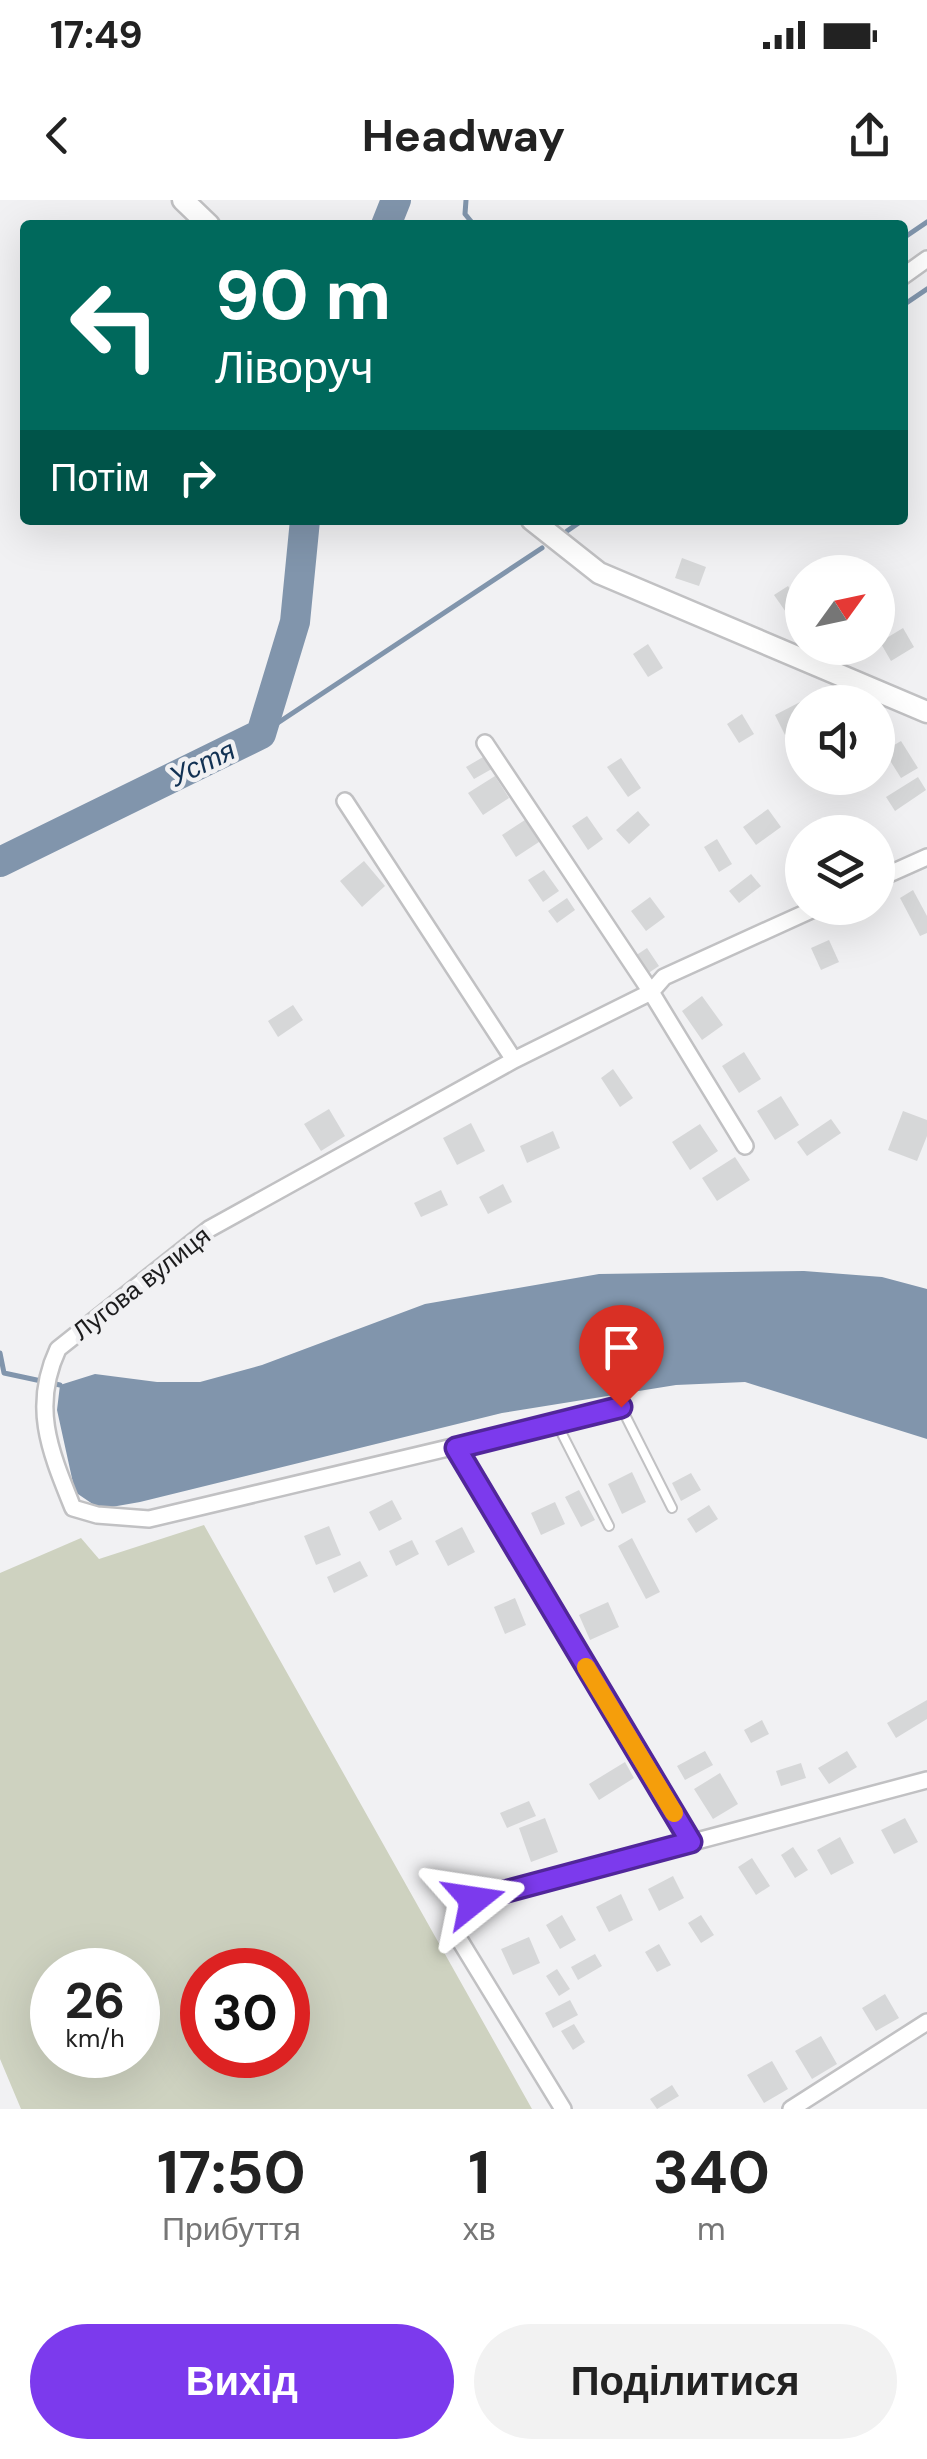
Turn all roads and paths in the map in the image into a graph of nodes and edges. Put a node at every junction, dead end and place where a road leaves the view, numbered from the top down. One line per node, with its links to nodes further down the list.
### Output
1 (184, 200): 2 (street)
2 (205, 220)
3 (545, 525): 4 (street)
4 (927, 712)
5 (485, 743): 10 (street)
6 (345, 800): 11 (street)
7 (927, 857): 8 (street)
8 (895, 872)
9 (785, 922): 10 (street, Лугова вулиця)
10 (651, 992): 11 (street, Лугова вулиця); 12 (street)
11 (514, 1060): 15 (street, Лугова вулиця)
12 (745, 1146)
13 (621, 1407): 14 (street, Лугова вулиця); 16 (lane)
14 (556, 1422): 15 (street, Лугова вулиця); 17 (lane)
15 (456, 1448): 19 (street)
16 (672, 1508)
17 (609, 1526)
18 (927, 1780): 19 (street)
19 (691, 1842): 21 (street)
20 (927, 2022): 22 (street)
21 (564, 2109)
22 (791, 2109)

